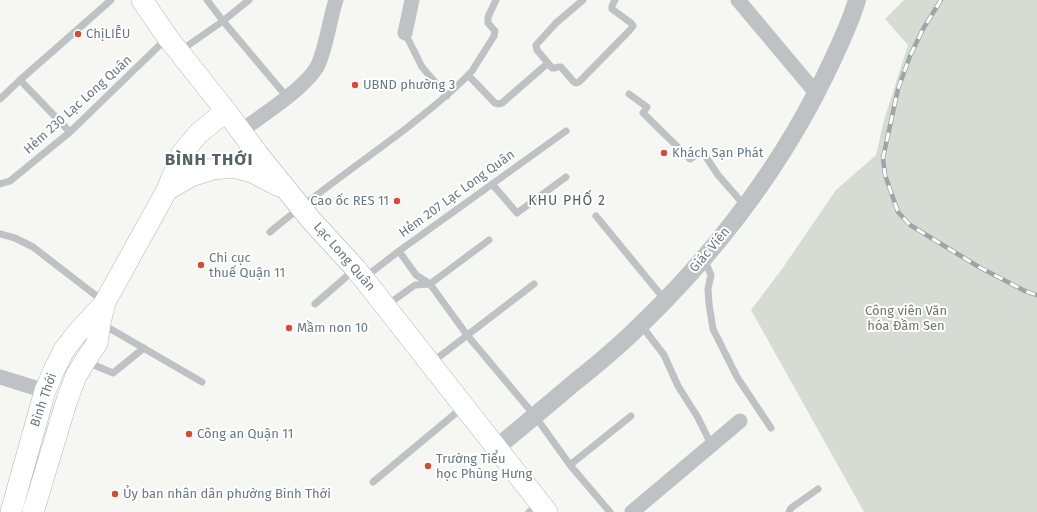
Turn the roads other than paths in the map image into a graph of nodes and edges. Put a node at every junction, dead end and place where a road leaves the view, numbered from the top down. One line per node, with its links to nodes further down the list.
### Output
1 (111, 0): 17 (lane)
2 (142, 0): 14 (main road, Lạc Long Quân)
3 (207, 0): 12 (lane)
4 (249, 0): 12 (lane, Hẻm 230 Lạc Long Quân)
5 (336, 0): 21 (street)
6 (412, 0): 13 (street)
7 (496, 0): 16 (lane)
8 (583, 0): 15 (lane)
9 (615, 0): 15 (lane)
10 (738, 0): 18 (street)
11 (857, 0): 18 (street, Giác Viên)
12 (222, 21): 14 (lane, Hẻm 230 Lạc Long Quân); 21 (lane)
13 (405, 33): 20 (lane)
14 (173, 45): 23 (main road, Lạc Long Quân); 26 (lane, Hẻm 230 Lạc Long Quân)
15 (548, 63): 16 (lane)
16 (468, 75): 20 (lane)
17 (20, 80): 22 (lane); 26 (lane)
18 (816, 93): 32 (street, Giác Viên)
19 (629, 94): 32 (lane)
20 (447, 96): 33 (lane)
21 (287, 97): 24 (street)
22 (0, 99)
23 (226, 111): 24 (main road, Lạc Long Quân); 31 (main road, Bình Thới)
24 (241, 131): 30 (main road, Lạc Long Quân)
25 (566, 131): 29 (lane, Hẻm 207 Lạc Long Quân)
26 (70, 132): 28 (lane, Hẻm 230 Lạc Long Quân)
27 (566, 177): 29 (lane)
28 (0, 184)
29 (492, 184): 38 (lane, Hẻm 207 Lạc Long Quân)
30 (287, 189): 31 (main road); 33 (main road, Lạc Long Quân)
31 (167, 190): 44 (main road, Bình Thới)
32 (746, 206): 39 (street, Giác Viên)
33 (301, 207): 35 (lane); 40 (main road, Lạc Long Quân)
34 (596, 216): 43 (lane)
35 (270, 232)
36 (0, 234): 44 (lane)
37 (489, 240): 41 (lane)
38 (399, 251): 40 (lane, Hẻm 207 Lạc Long Quân); 41 (lane)
39 (703, 258): 43 (street, Giác Viên); 60 (lane)
40 (360, 273): 45 (lane, Hẻm 207 Lạc Long Quân); 46 (main road, Lạc Long Quân)
41 (430, 284): 46 (lane); 49 (lane)
42 (534, 284): 49 (lane)
43 (665, 300): 48 (street, Giác Viên)
44 (105, 302): 47 (main road, Bình Thới); 55 (main road, Bình Thới)
45 (315, 304)
46 (386, 306): 52 (main road, Lạc Long Quân)
47 (100, 323): 50 (lane); 51 (main road, Bình Thới)
48 (640, 325): 57 (street, Giác Viên); 61 (lane)
49 (467, 335): 52 (lane); 57 (lane)
50 (144, 348): 51 (lane); 54 (lane)
51 (85, 361): 68 (main road, Bình Thới)
52 (431, 363): 56 (main road, Lạc Long Quân)
53 (0, 377): 55 (street)
54 (202, 382)
55 (45, 391): 67 (main road, Bình Thới)
56 (464, 406): 62 (main road, Lạc Long Quân); 64 (lane)
57 (535, 416): 62 (street, Giác Viên); 63 (lane)
58 (631, 416): 63 (lane)
59 (740, 421): 61 (street)
60 (771, 428)
61 (712, 444): 70 (street)
62 (496, 448): 66 (main road, Lạc Long Quân)
63 (570, 465): 69 (lane)
64 (373, 482)
65 (818, 489): 71 (lane)
66 (539, 509)
67 (11, 512)
68 (33, 512)
69 (610, 512)
70 (632, 512)
71 (789, 512)

